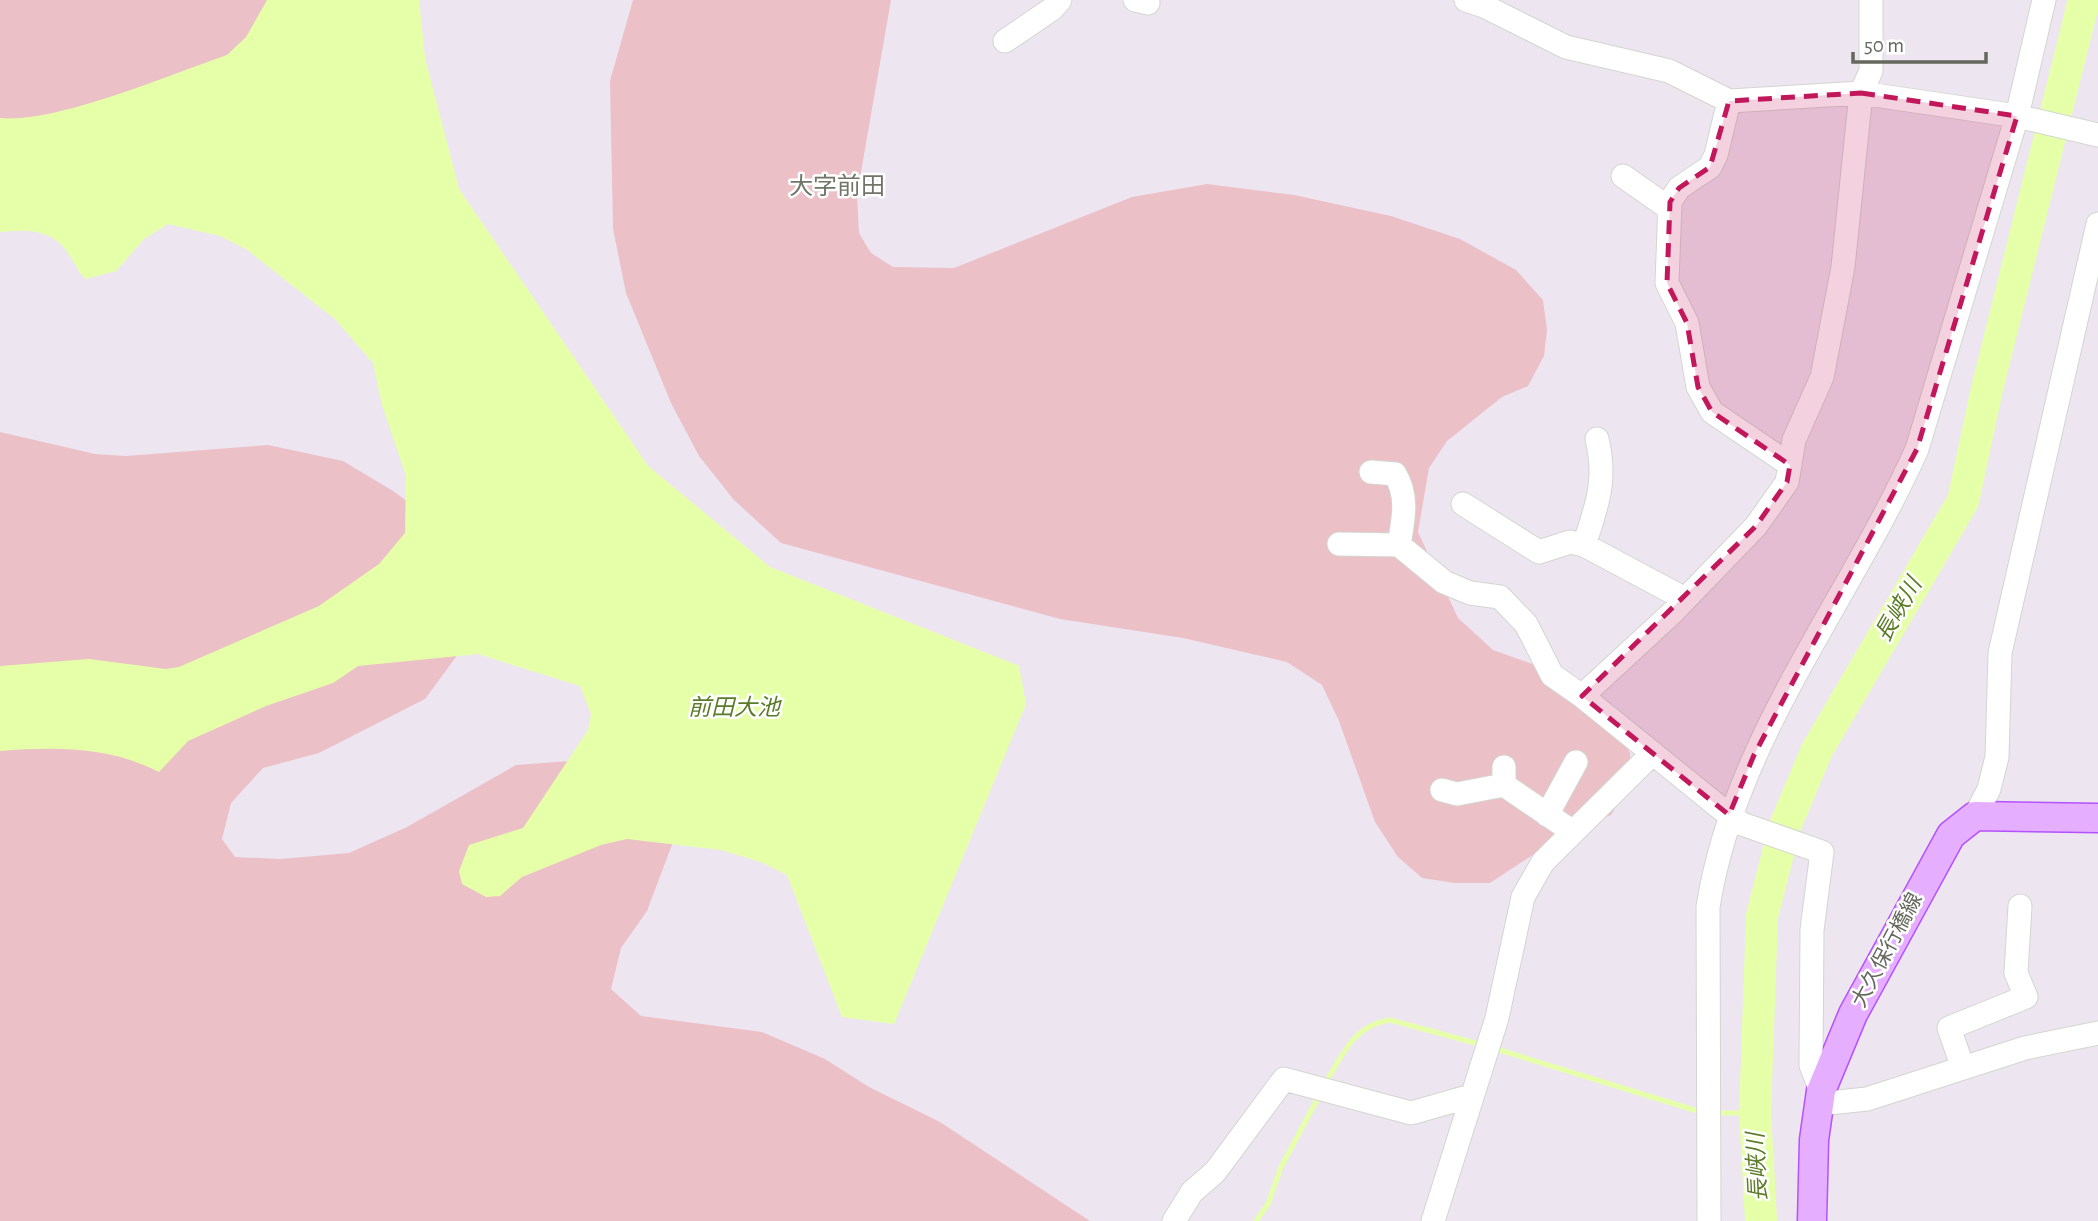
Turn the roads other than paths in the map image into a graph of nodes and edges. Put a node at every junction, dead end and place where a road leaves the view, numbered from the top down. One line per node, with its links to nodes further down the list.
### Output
1 (1060, 0): 5 (street)
2 (1466, 0): 7 (street)
3 (1871, 0): 6 (street)
4 (2044, 0): 8 (street)
5 (1005, 41)
6 (1861, 93): 7 (street); 8 (street); 14 (street)
7 (1729, 101): 11 (street)
8 (2024, 118): 9 (street); 28 (street)
9 (2098, 135)
10 (1623, 176): 11 (street)
11 (1670, 209): 14 (street)
12 (2098, 224): 26 (street)
13 (1597, 439): 19 (street)
14 (1790, 465): 20 (street)
15 (1384, 467): 18 (street)
16 (1463, 504): 19 (street)
17 (1339, 544): 18 (street)
18 (1399, 545): 21 (street)
19 (1584, 545): 20 (street)
20 (1685, 598): 21 (street)
21 (1582, 696): 22 (street)
22 (1653, 753): 28 (street); 29 (street)
23 (1576, 762): 25 (street)
24 (1442, 790): 25 (street)
25 (1547, 815): 29 (street)
26 (1975, 816): 27 (main road); 34 (main road, 大久保行橋線)
27 (2098, 818)
28 (1736, 819): 34 (street); 37 (street)
29 (1573, 832): 33 (street)
30 (2020, 906): 32 (street)
31 (2098, 1033): 32 (street)
32 (1963, 1068): 34 (street)
33 (1471, 1096): 35 (street); 36 (street)
34 (1820, 1098): 38 (main road, 大久保行橋線)
35 (1174, 1221)
36 (1433, 1221)
37 (1709, 1221)
38 (1812, 1221)

